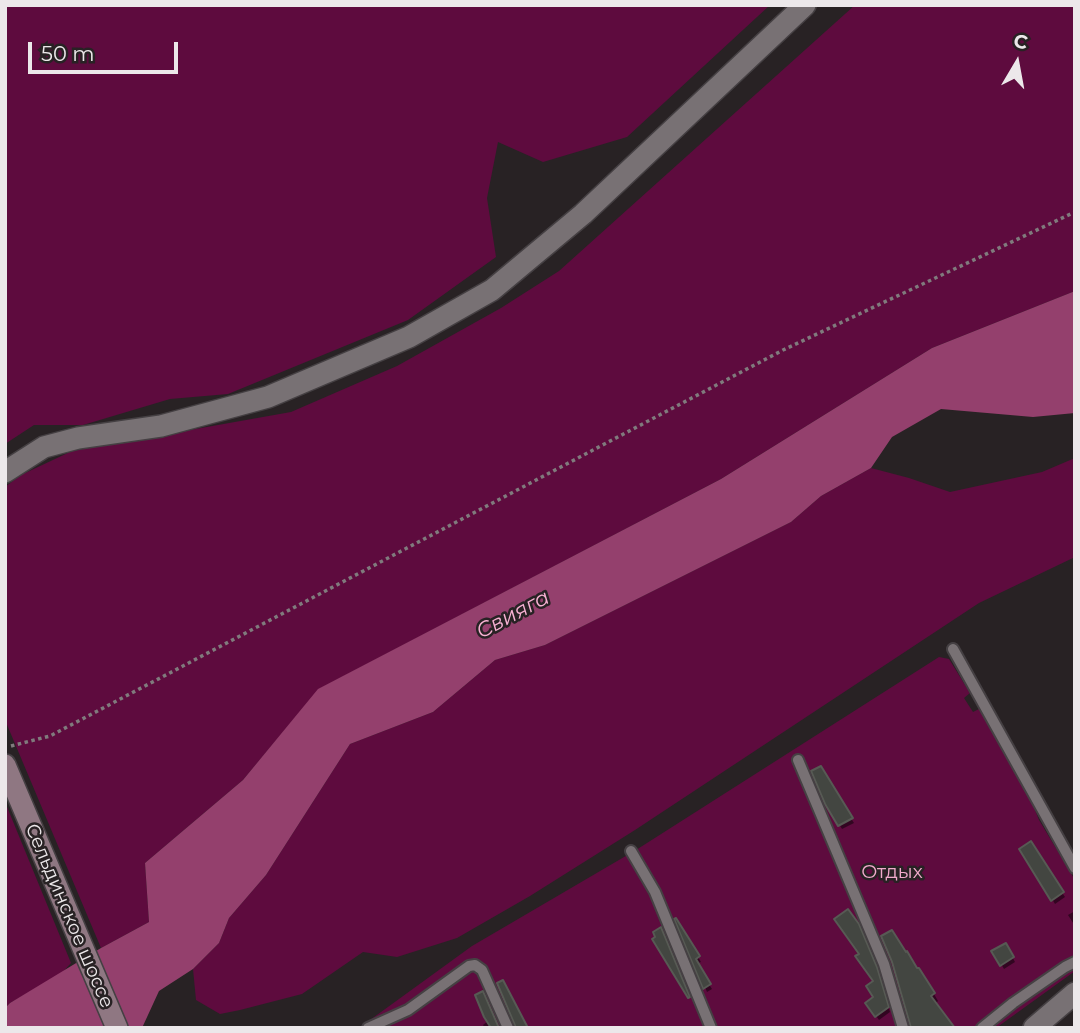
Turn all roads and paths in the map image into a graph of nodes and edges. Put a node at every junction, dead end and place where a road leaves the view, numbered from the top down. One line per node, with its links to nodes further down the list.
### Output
1 (805, 5): 3 (street)
2 (1075, 212): 5 (path)
3 (5, 472)
4 (953, 649): 9 (lane)
5 (5, 748)
6 (798, 760): 16 (lane)
7 (5, 765): 12 (main road, Сельдинское шоссе)
8 (631, 851): 15 (lane)
9 (1075, 868)
10 (1075, 962): 17 (lane)
11 (1075, 993): 18 (street)
12 (117, 1028)
13 (368, 1028): 14 (lane)
14 (508, 1028)
15 (711, 1028)
16 (903, 1028)
17 (982, 1028)
18 (1034, 1028)

